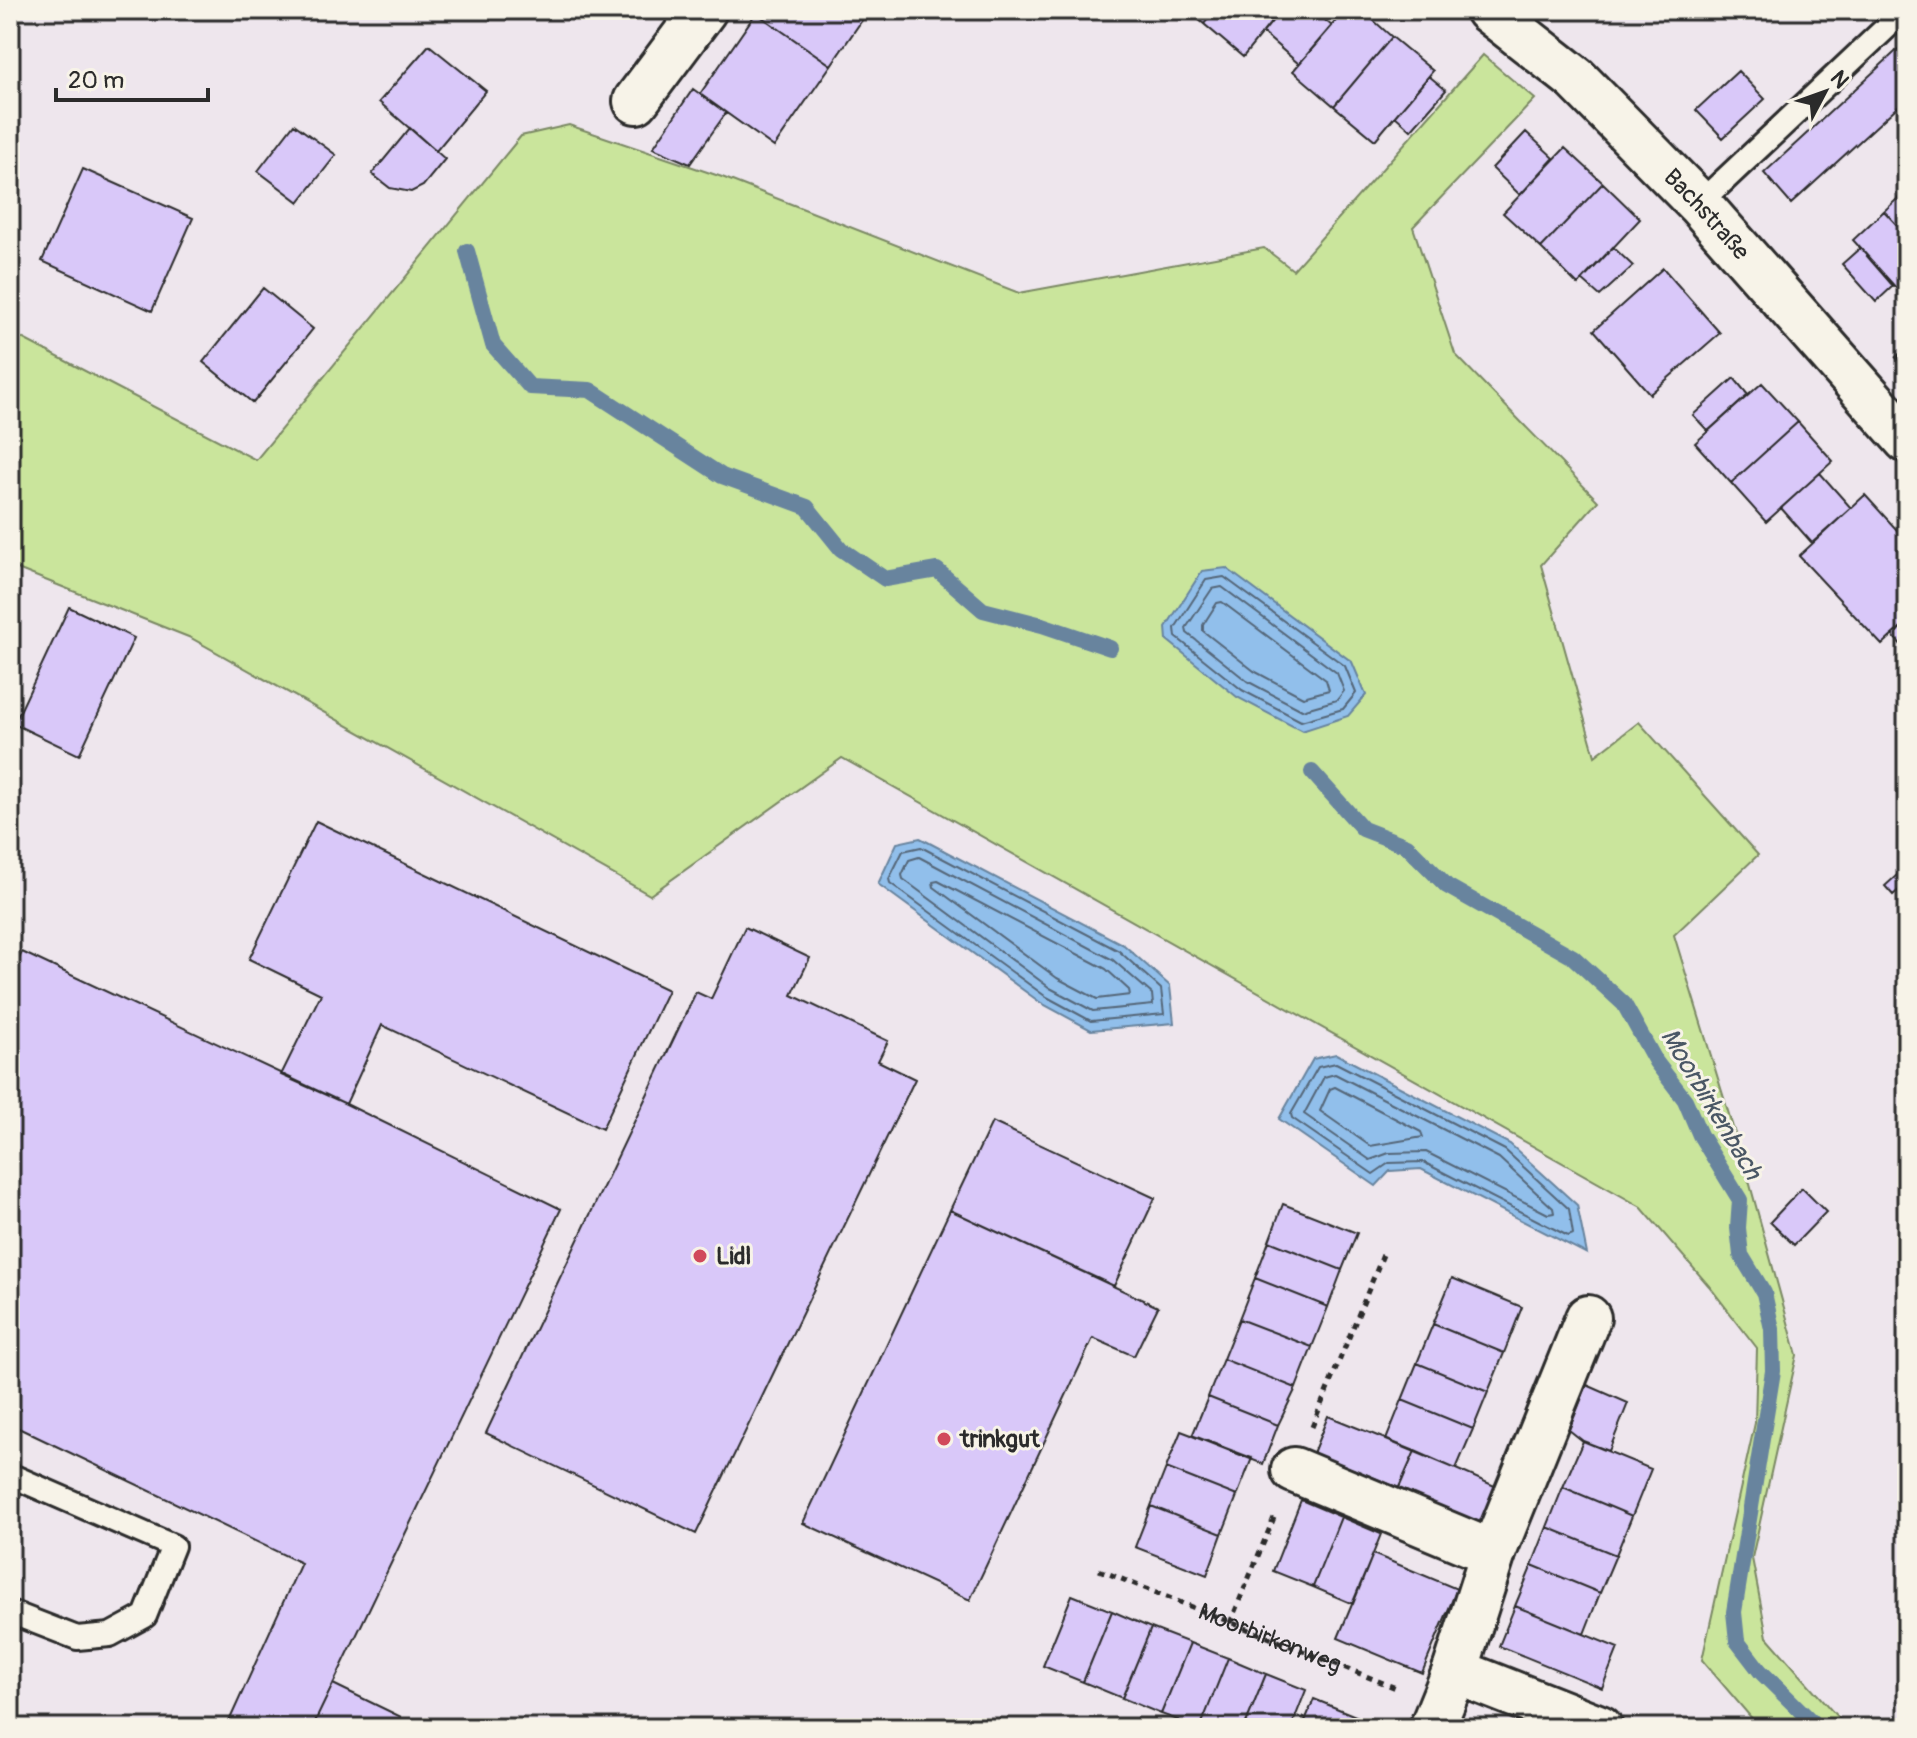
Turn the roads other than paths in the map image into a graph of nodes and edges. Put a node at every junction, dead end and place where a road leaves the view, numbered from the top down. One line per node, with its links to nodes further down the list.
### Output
1 (704, 10): 4 (street)
2 (1488, 10): 5 (street, Bachstraße)
3 (1905, 10): 5 (lane)
4 (636, 101)
5 (1699, 204): 6 (street, Bachstraße)
6 (1907, 440)
7 (1588, 1318): 10 (street)
8 (1294, 1470): 10 (street)
9 (10, 1475): 11 (lane)
10 (1493, 1553): 12 (street)
11 (10, 1612)
12 (1443, 1702): 13 (street)
13 (1600, 1728)

